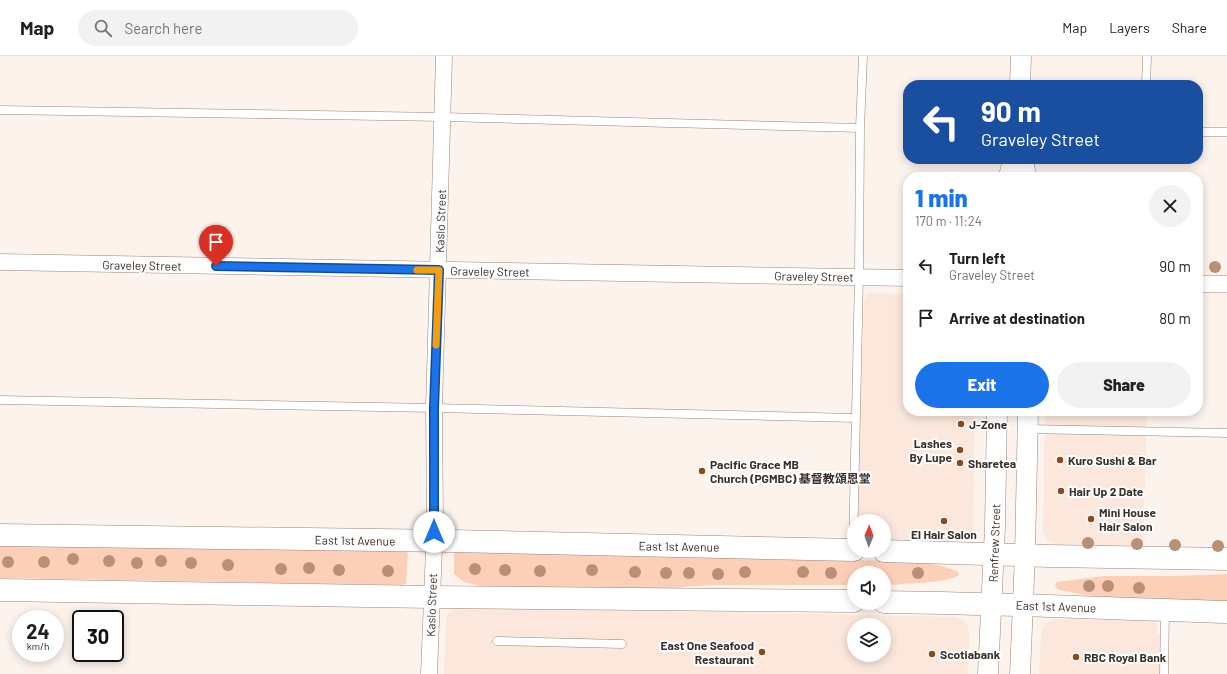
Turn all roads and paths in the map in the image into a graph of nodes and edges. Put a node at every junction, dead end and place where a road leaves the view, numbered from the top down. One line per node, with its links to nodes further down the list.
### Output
1 (444, 56): 8 (street, Kaslo Street)
2 (863, 56): 9 (lane)
3 (1021, 56): 5 (street)
4 (1147, 56): 6 (lane)
5 (1020, 80)
6 (1146, 80)
7 (0, 110): 8 (lane)
8 (443, 117): 9 (lane); 13 (street, Kaslo Street)
9 (860, 128): 14 (lane)
10 (1203, 132): 11 (lane)
11 (1227, 132)
12 (0, 262): 13 (street, Graveley Street)
13 (439, 270): 14 (street, Graveley Street); 19 (street, Kaslo Street)
14 (859, 276): 15 (street, Graveley Street); 21 (lane)
15 (903, 278)
16 (1203, 284): 17 (street)
17 (1227, 284)
18 (0, 400): 19 (lane)
19 (434, 408): 21 (lane); 26 (street, Kaslo Street)
20 (997, 416): 29 (street, Renfrew Street)
21 (856, 418): 24 (lane)
22 (1028, 420): 23 (lane); 30 (street)
23 (1227, 433)
24 (855, 514)
25 (0, 535): 26 (main road, East 1st Avenue)
26 (434, 542): 27 (main road, East 1st Avenue); 33 (street, Kaslo Street)
27 (847, 550)
28 (891, 551): 29 (main road)
29 (994, 554): 30 (main road); 36 (street, Renfrew Street)
30 (1025, 555): 31 (main road); 37 (street)
31 (1227, 559)
32 (0, 590): 33 (main road)
33 (431, 597): 34 (main road); 42 (street, Kaslo Street)
34 (847, 602)
35 (891, 602): 36 (main road, East 1st Avenue)
36 (991, 604): 37 (main road, East 1st Avenue); 43 (street, Renfrew Street)
37 (1022, 605): 38 (main road, East 1st Avenue); 44 (street)
38 (1166, 610): 39 (main road, East 1st Avenue); 45 (lane)
39 (1227, 612)
40 (497, 641): 41 (lane)
41 (622, 644)
42 (428, 674)
43 (988, 674)
44 (1020, 674)
45 (1164, 674)

